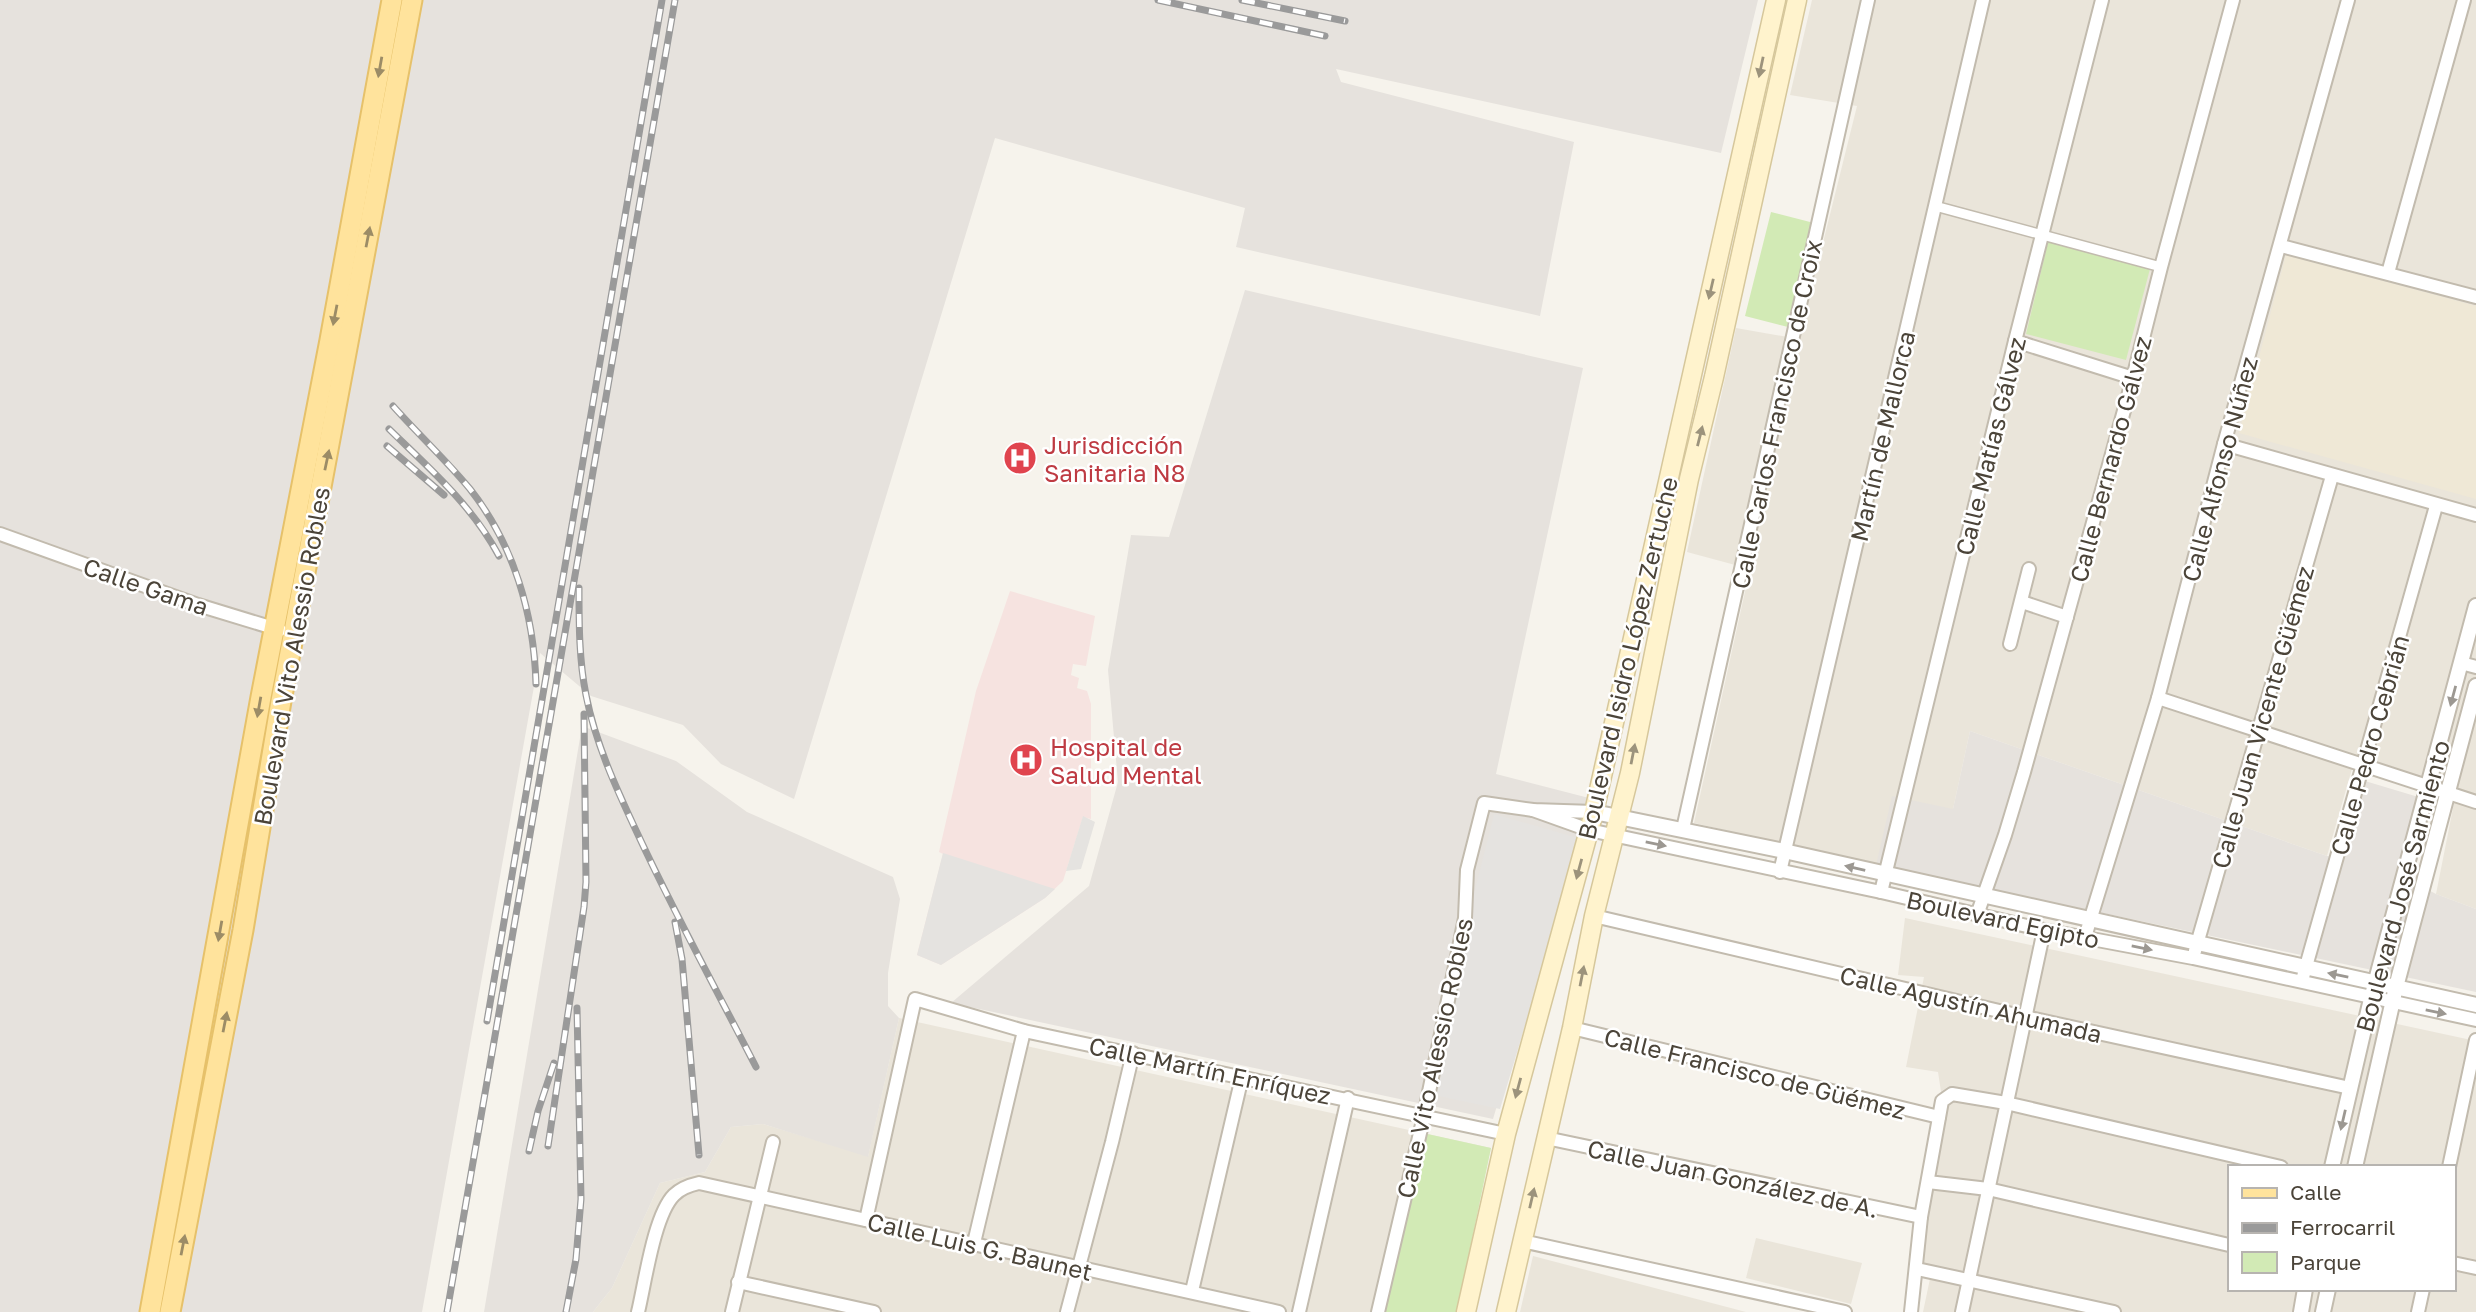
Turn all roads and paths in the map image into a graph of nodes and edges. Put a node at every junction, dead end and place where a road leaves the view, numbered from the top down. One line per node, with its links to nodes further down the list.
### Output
1 (392, 0): 28 (main road, Boulevard Vito Alessio Robles, one-way to 28)
2 (412, 0): 28 (main road, Boulevard Vito Alessio Robles, one-way to 2)
3 (1776, 0): 41 (main road, Boulevard Isidro López Zertuche, one-way to 41)
4 (1797, 0): 42 (main road, Boulevard Isidro López Zertuche, one-way to 4)
5 (1868, 0): 43 (street, Calle Carlos Francisco de Croix)
6 (1983, 0): 11 (street, Martín de Mallorca)
7 (2102, 0): 12 (street, Calle Matías Gálvez)
8 (2233, 0): 14 (street, Calle Bernardo Gálvez)
9 (2348, 0): 13 (street, Calle Alfonso Núñez)
10 (2464, 0): 15 (street)
11 (1935, 206): 12 (street); 46 (street, Martín de Mallorca)
12 (2042, 233): 14 (street); 17 (street, Calle Matías Gálvez)
13 (2281, 246): 15 (street); 19 (street, Calle Alfonso Núñez)
14 (2161, 267): 18 (street, Calle Bernardo Gálvez)
15 (2388, 273): 16 (street)
16 (2476, 297)
17 (2015, 341): 18 (street); 48 (street, Calle Matías Gálvez)
18 (2133, 378): 27 (street, Calle Bernardo Gálvez)
19 (2224, 444): 20 (street); 33 (street, Calle Alfonso Núñez)
20 (2332, 477): 21 (street); 34 (street, Calle Juan Vicente Güémez)
21 (2436, 506): 22 (street); 35 (street, Calle Pedro Cebrián)
22 (2476, 515)
23 (0, 534): 28 (street, Calle Gama)
24 (2029, 569): 25 (street)
25 (2022, 602): 27 (street); 29 (street)
26 (2476, 606): 30 (street, Boulevard José Sarmiento)
27 (2067, 617): 50 (street, Calle Bernardo Gálvez)
28 (284, 632): 86 (main road, Boulevard Vito Alessio Robles, one-way to 86); 87 (main road, Boulevard Vito Alessio Robles, one-way to 28)
29 (2010, 644)
30 (2461, 663): 31 (street); 36 (street, Boulevard José Sarmiento, one-way to 36)
31 (2476, 667)
32 (2476, 686): 37 (street, Boulevard José Sarmiento)
33 (2158, 698): 34 (street); 53 (street, Calle Alfonso Núñez)
34 (2258, 731): 35 (street); 56 (street, Calle Juan Vicente Güémez)
35 (2363, 765): 36 (street); 57 (street, Calle Pedro Cebrián)
36 (2429, 786): 37 (street); 58 (street, Boulevard José Sarmiento)
37 (2448, 792): 38 (street); 60 (street, Boulevard José Sarmiento)
38 (2476, 802)
39 (1484, 803): 40 (street, Boulevard Egipto); 74 (street, Calle Vito Alessio Robles)
40 (1533, 810): 41 (street, Boulevard Egipto); 44 (street, Boulevard Egipto)
41 (1594, 812): 42 (street, Boulevard Egipto); 44 (main road, Boulevard Isidro López Zertuche)
42 (1618, 816): 43 (street, Boulevard Egipto); 45 (main road, Boulevard Isidro López Zertuche)
43 (1683, 829): 46 (street, Boulevard Egipto)
44 (1589, 830): 45 (street, Boulevard Egipto); 76 (main road, Boulevard Isidro López Zertuche, one-way to 76)
45 (1613, 835): 47 (street, Boulevard Egipto, one-way to 47); 52 (main road, Boulevard Isidro López Zertuche)
46 (1784, 851): 47 (street, Martín de Mallorca); 48 (street, Boulevard Egipto, one-way to 46)
47 (1780, 872): 49 (street, Boulevard Egipto)
48 (1885, 875): 49 (street, Calle Matías Gálvez); 50 (street, Boulevard Egipto)
49 (1881, 892): 51 (street, Boulevard Egipto)
50 (1984, 897): 51 (street, Calle Bernardo Gálvez); 53 (street, Boulevard Egipto)
51 (1977, 915): 54 (street, Boulevard Egipto)
52 (1594, 916): 64 (street, Calle Agustín Ahumada); 66 (main road, Boulevard Isidro López Zertuche, one-way to 52)
53 (2089, 920): 55 (street, Calle Alfonso Núñez); 56 (street, Boulevard Egipto)
54 (2044, 930): 55 (street, Boulevard Egipto); 64 (street)
55 (2085, 937): 56 (street, Boulevard Egipto, one-way to 56)
56 (2195, 951): 57 (street, Boulevard Egipto); 59 (street, Boulevard Egipto)
57 (2305, 969): 58 (street, Boulevard Egipto, one-way to 57); 59 (street, Calle Pedro Cebrián)
58 (2376, 982): 60 (street, Boulevard Egipto); 61 (street, Boulevard José Sarmiento)
59 (2300, 984): 61 (street, Boulevard Egipto)
60 (2396, 987): 62 (street, Boulevard José Sarmiento); 63 (street, Boulevard Egipto)
61 (2371, 999): 62 (street, Boulevard Egipto); 71 (street, Boulevard José Sarmiento)
62 (2392, 1003): 65 (street, Boulevard Egipto, one-way to 65); 81 (street, Boulevard José Sarmiento)
63 (2476, 1005)
64 (2025, 1017): 71 (street, Calle Agustín Ahumada); 73 (street)
65 (2476, 1020)
66 (1572, 1028): 75 (street, Calle Francisco de Güémez); 77 (main road, Boulevard Isidro López Zertuche)
67 (1024, 1031): 69 (street, Calle Martín Enríquez); 89 (street, Calle Martín Enríquez); 91 (street)
68 (2476, 1040): 82 (street)
69 (1133, 1053): 70 (street, Calle Martín Enríquez); 95 (street)
70 (1242, 1077): 72 (street, Calle Martín Enríquez); 102 (street)
71 (2350, 1088): 80 (street, Boulevard José Sarmiento, one-way to 80)
72 (1348, 1098): 74 (street, Calle Martín Enríquez); 110 (street)
73 (2006, 1103): 75 (street, Calle Francisco de Güémez); 79 (street, Calle Francisco de Güémez); 84 (street)
74 (1424, 1116): 76 (street, Calle Martín Enríquez); 111 (street, Calle Vito Alessio Robles)
75 (1939, 1117): 83 (street)
76 (1506, 1134): 112 (main road, Boulevard Isidro López Zertuche)
77 (1546, 1138): 88 (street, Calle Juan González de A.); 90 (main road, Boulevard Isidro López Zertuche, one-way to 77)
78 (774, 1142): 85 (street)
79 (2272, 1165)
80 (2332, 1165)
81 (2356, 1165)
82 (2449, 1165)
83 (1928, 1182): 84 (street); 88 (street)
84 (1988, 1189): 92 (street); 97 (street)
85 (760, 1198): 89 (street, Calle Luis G. Baunet); 98 (street); 105 (street, Calle Luis G. Baunet)
86 (170, 1199): 87 (main road); 103 (main road, Boulevard Vito Alessio Robles)
87 (191, 1204): 104 (main road, Boulevard Vito Alessio Robles, one-way to 87)
88 (1921, 1217): 96 (street)
89 (866, 1220): 91 (street, Calle Luis G. Baunet)
90 (1522, 1241): 113 (main road, Boulevard Isidro López Zertuche); 114 (street)
91 (974, 1243): 95 (street, Calle Luis G. Baunet)
92 (2228, 1245)
93 (2455, 1263): 94 (street)
94 (2476, 1268)
95 (1077, 1269): 102 (street, Calle Luis G. Baunet); 108 (street)
96 (1917, 1269): 97 (street); 115 (street)
97 (1970, 1280): 116 (street); 117 (street)
98 (738, 1282): 106 (street); 107 (street)
99 (2305, 1291): 118 (street)
100 (2328, 1291): 119 (street)
101 (2423, 1291): 120 (street)
102 (1192, 1292): 109 (street, Calle Luis G. Baunet)
103 (150, 1312)
104 (170, 1312)
105 (638, 1312)
106 (732, 1312)
107 (874, 1312)
108 (1067, 1312)
109 (1279, 1312)
110 (1299, 1312)
111 (1378, 1312)
112 (1466, 1312)
113 (1506, 1312)
114 (1845, 1312)
115 (1911, 1312)
116 (1962, 1312)
117 (2114, 1312)
118 (2301, 1312)
119 (2323, 1312)
120 (2418, 1312)

